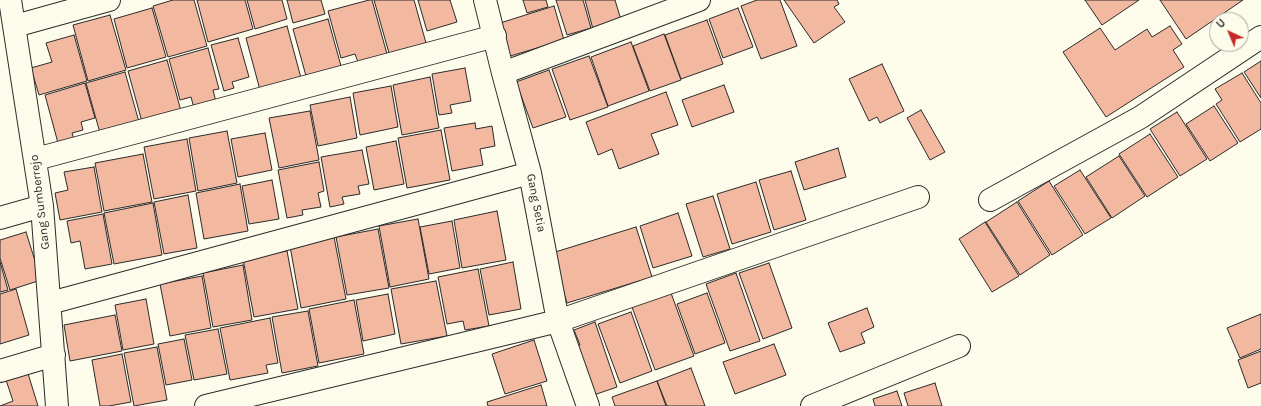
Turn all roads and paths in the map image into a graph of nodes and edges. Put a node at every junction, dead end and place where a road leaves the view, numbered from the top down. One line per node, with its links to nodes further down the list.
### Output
1 (10, 0): 5 (street, Gang Sumberrejo)
2 (109, 0): 5 (street)
3 (485, 0): 6 (street, Gang Setia)
4 (699, 0): 8 (street)
5 (15, 26): 9 (street, Gang Sumberrejo)
6 (495, 36): 8 (street, Gang Setia); 9 (street)
7 (1261, 37): 12 (street)
8 (503, 73): 10 (street, Gang Setia)
9 (36, 159): 13 (street, Gang Sumberrejo)
10 (530, 173): 15 (street); 16 (street, Gang Setia)
11 (918, 197): 16 (street)
12 (990, 200)
13 (42, 206): 14 (street); 15 (street, Gang Sumberrejo)
14 (0, 218)
15 (50, 303): 18 (street, Gang Sumberrejo)
16 (558, 321): 21 (street); 22 (street, Gang Setia)
17 (959, 346): 23 (street)
18 (54, 355): 19 (street); 20 (street, Gang Sumberrejo)
19 (0, 371)
20 (57, 406)
21 (206, 406)
22 (588, 406)
23 (812, 406)

